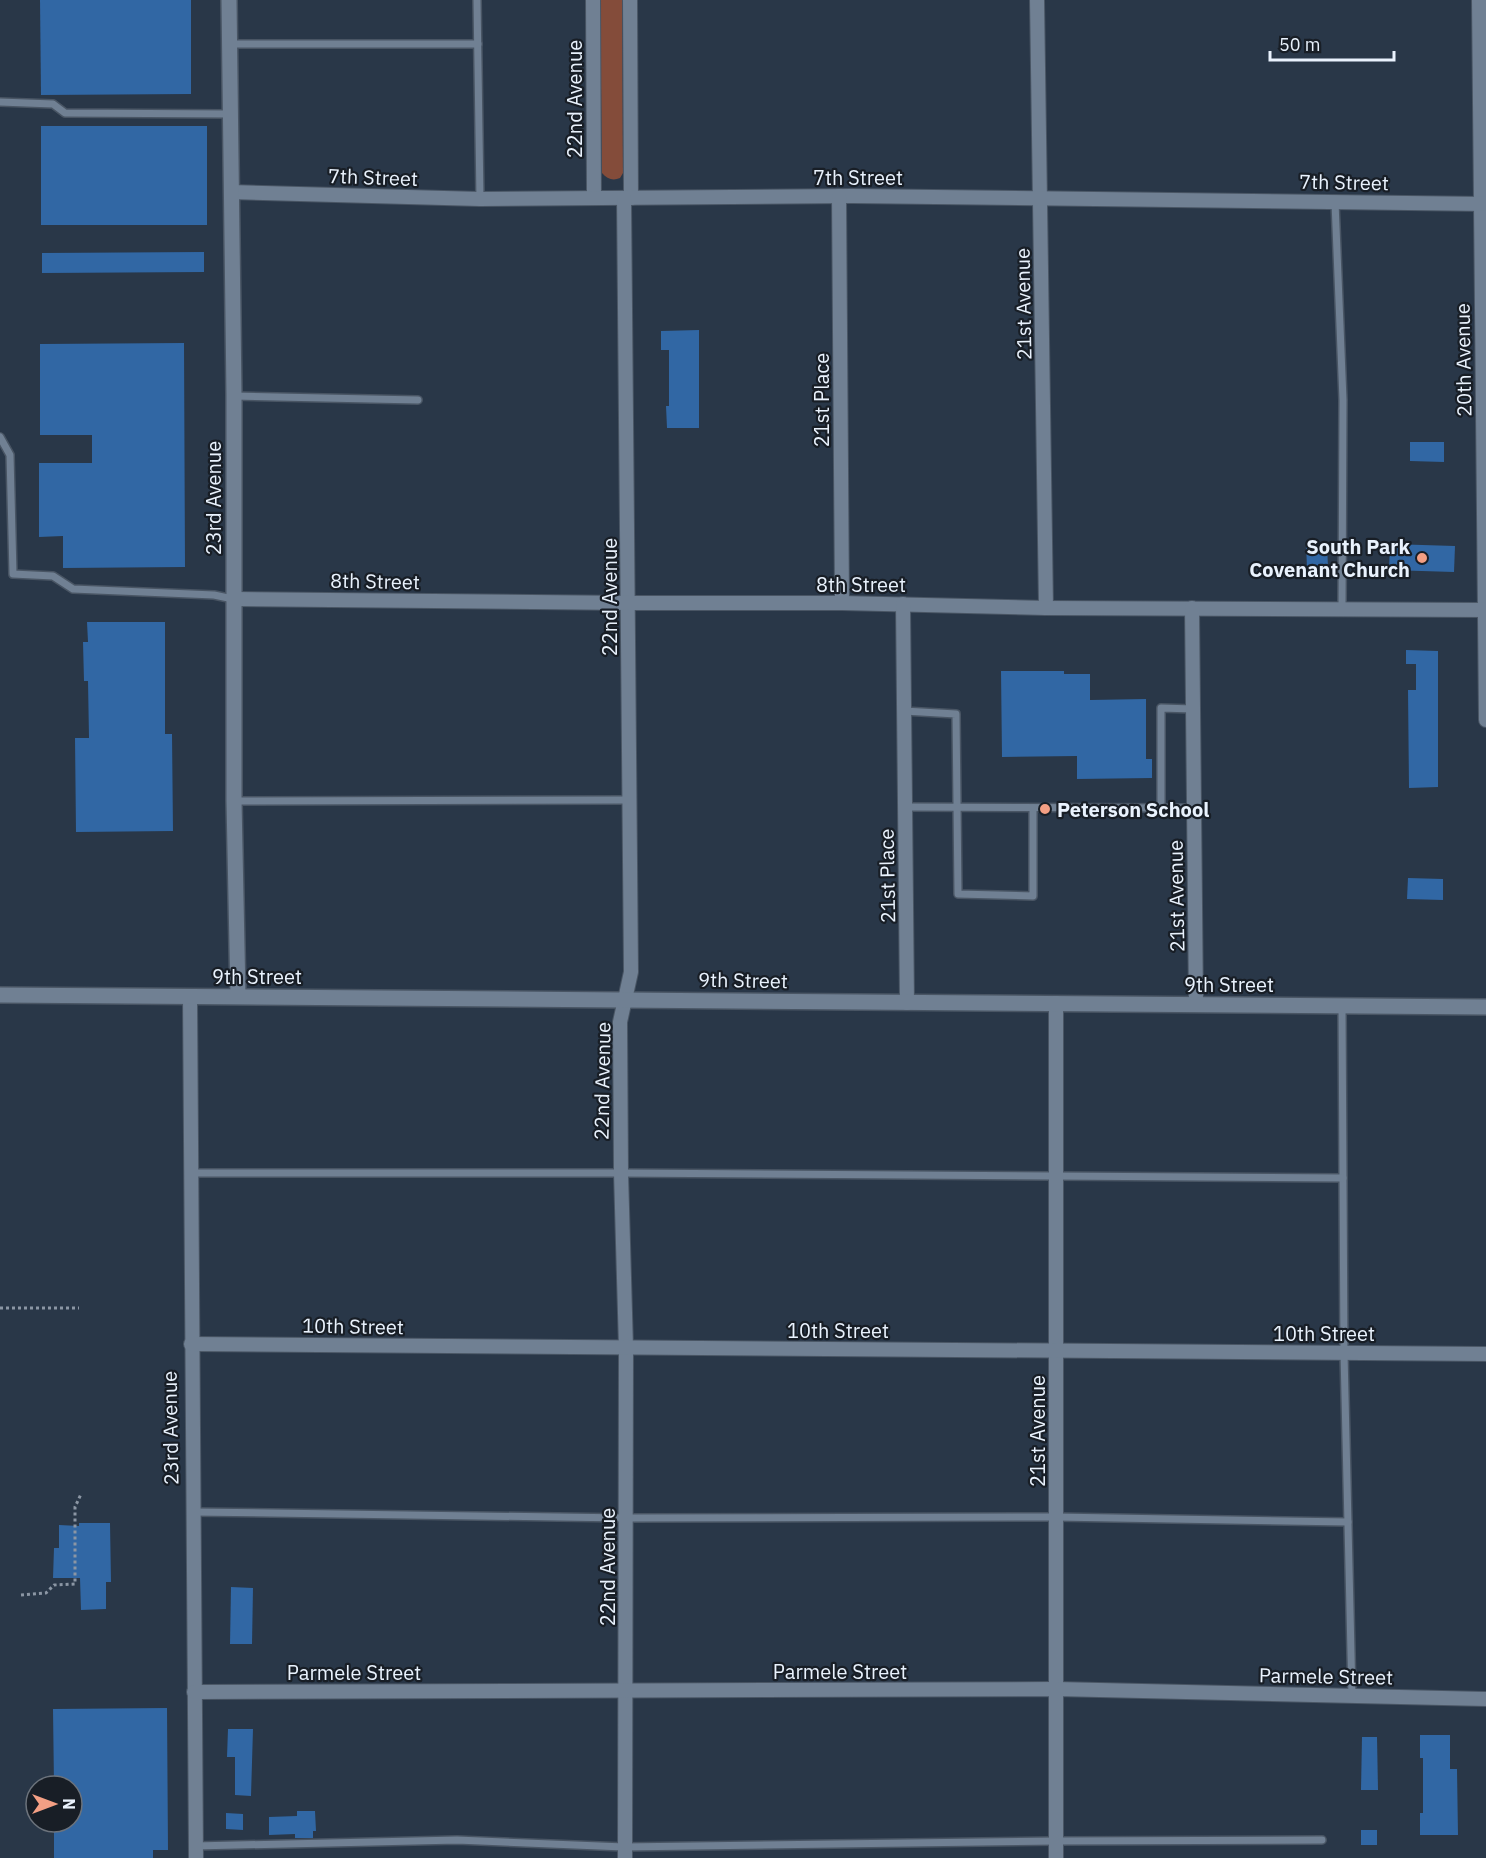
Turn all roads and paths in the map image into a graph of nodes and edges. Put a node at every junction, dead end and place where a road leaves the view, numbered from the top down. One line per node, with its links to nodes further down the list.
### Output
1 (229, 0): 7 (street, 23rd Avenue)
2 (477, 0): 8 (lane)
3 (593, 0): 13 (street, 22nd Avenue)
4 (630, 0): 14 (street, 22nd Avenue)
5 (1037, 0): 15 (street, 21st Avenue)
6 (1479, 0): 18 (street, 20th Avenue)
7 (229, 44): 8 (lane); 10 (street, 23rd Avenue)
8 (478, 44): 16 (lane)
9 (0, 102): 10 (lane)
10 (230, 114): 11 (street, 23rd Avenue)
11 (231, 192): 16 (street, 7th Street); 19 (street, 23rd Avenue)
12 (839, 196): 14 (street, 7th Street); 15 (street, 7th Street); 24 (street, 21st Place)
13 (594, 198): 14 (street, 7th Street); 16 (street, 7th Street)
14 (628, 198): 23 (street, 22nd Avenue)
15 (1041, 198): 17 (street, 7th Street); 26 (street, 21st Avenue)
16 (480, 199)
17 (1335, 202): 18 (street, 7th Street); 28 (lane)
18 (1484, 204): 29 (street, 20th Avenue)
19 (234, 396): 20 (lane); 22 (street, 23rd Avenue)
20 (418, 400)
21 (0, 437): 22 (lane)
22 (235, 599): 23 (street, 8th Street); 34 (street, 23rd Avenue)
23 (629, 603): 24 (street, 8th Street); 33 (street, 22nd Avenue)
24 (842, 603): 25 (street, 8th Street)
25 (903, 604): 26 (street, 8th Street); 31 (street, 21st Place)
26 (1046, 608): 27 (street, 8th Street)
27 (1192, 608): 28 (street, 8th Street); 30 (street, 21st Avenue)
28 (1342, 609): 29 (street, 8th Street)
29 (1486, 610): 32 (street, 20th Avenue)
30 (1193, 709): 38 (street, 21st Avenue); 39 (lane)
31 (904, 711): 35 (street, 21st Place); 36 (lane)
32 (1486, 720)
33 (628, 800): 34 (lane); 43 (street, 22nd Avenue)
34 (234, 801): 41 (street, 23rd Avenue)
35 (906, 807): 36 (lane); 44 (street, 21st Place)
36 (957, 807): 37 (lane); 37 (lane)
37 (1033, 808): 39 (lane)
38 (1194, 808): 39 (lane); 46 (street, 21st Avenue)
39 (1161, 809)
40 (0, 995): 42 (street, 9th Street)
41 (238, 996): 42 (street, 9th Street); 43 (street, 9th Street)
42 (190, 998): 49 (street, 23rd Avenue)
43 (626, 1000): 44 (street, 9th Street); 50 (street, 22nd Avenue)
44 (907, 1003): 45 (street, 9th Street)
45 (1056, 1003): 46 (street, 9th Street); 51 (street, 21st Avenue)
46 (1196, 1005): 47 (street, 9th Street)
47 (1342, 1006): 48 (street, 9th Street); 52 (lane)
48 (1486, 1007)
49 (190, 1173): 50 (lane); 55 (street, 23rd Avenue)
50 (621, 1173): 51 (lane); 56 (street, 22nd Avenue)
51 (1056, 1176): 52 (lane); 57 (street, 21st Avenue)
52 (1343, 1178): 58 (lane)
53 (0, 1308): 54 (path)
54 (79, 1308)
55 (191, 1344): 56 (street, 10th Street); 61 (street, 23rd Avenue)
56 (626, 1348): 57 (street, 10th Street); 63 (street, 22nd Avenue)
57 (1057, 1351): 58 (street, 10th Street); 62 (street, 21st Avenue)
58 (1344, 1353): 59 (street, 10th Street); 64 (lane)
59 (1486, 1354)
60 (81, 1494): 65 (path)
61 (192, 1512): 63 (lane); 68 (street, 23rd Avenue)
62 (1056, 1517): 63 (lane); 64 (lane); 66 (street, 21st Avenue)
63 (626, 1518): 67 (street, 22nd Avenue)
64 (1348, 1522): 69 (lane)
65 (21, 1595)
66 (1056, 1689): 67 (street, Parmele Street); 69 (street, Parmele Street); 72 (street, 21st Avenue)
67 (626, 1691): 68 (street, Parmele Street); 74 (street, 22nd Avenue)
68 (194, 1692): 73 (street, 23rd Avenue)
69 (1352, 1696): 70 (street, Parmele Street)
70 (1486, 1699)
71 (1322, 1840): 72 (lane)
72 (1056, 1841): 74 (lane); 75 (street, 21st Avenue)
73 (195, 1852): 74 (lane)
74 (625, 1853)
75 (1056, 1858)

